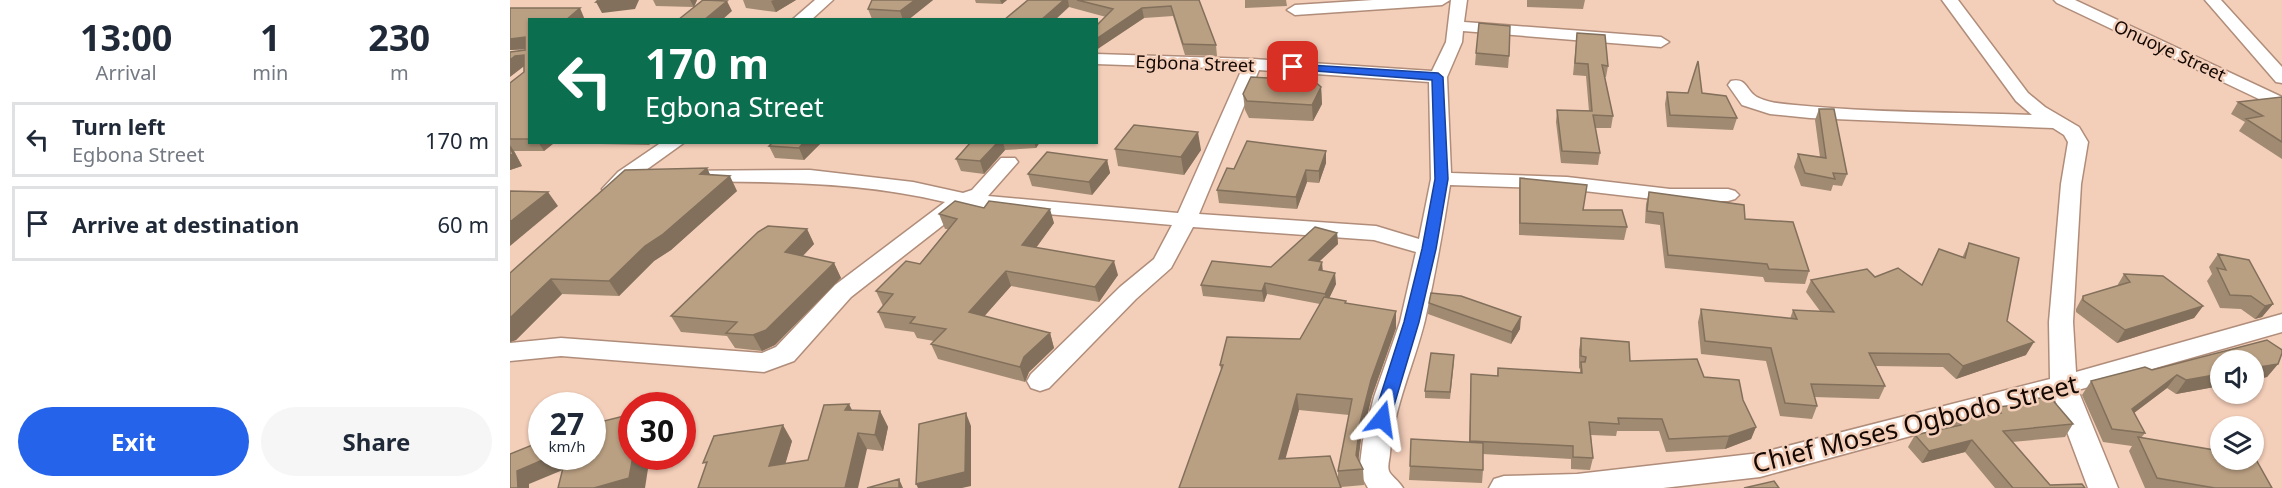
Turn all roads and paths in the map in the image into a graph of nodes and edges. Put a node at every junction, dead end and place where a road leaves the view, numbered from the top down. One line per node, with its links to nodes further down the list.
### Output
1 (825, 0): 8 (street)
2 (1442, 0): 7 (street)
3 (1459, 0): 9 (street)
4 (1950, 0): 17 (street)
5 (2062, 0): 16 (street, Onuoye Street)
6 (2213, 0): 14 (street)
7 (1295, 10)
8 (802, 18)
9 (1457, 26): 10 (street); 13 (street)
10 (1661, 42)
11 (1098, 59): 12 (street, Egbona Street)
12 (1253, 64): 13 (street, Egbona Street); 25 (street)
13 (1438, 77): 21 (street)
14 (2282, 78)
15 (1737, 85): 17 (street)
16 (2281, 102)
17 (2058, 122): 30 (street)
18 (673, 144): 20 (street)
19 (1008, 162): 24 (street)
20 (625, 176): 23 (street); 24 (street)
21 (1441, 179): 22 (street); 26 (street)
22 (1728, 195)
23 (601, 199)
24 (968, 201): 25 (street); 28 (street)
25 (1186, 220): 26 (street); 29 (street)
26 (1429, 249): 31 (street)
27 (2282, 323): 30 (street, Chief Moses Ogbodo Street)
28 (510, 352)
29 (1040, 381)
30 (2063, 385): 32 (street, Chief Moses Ogbodo Street); 33 (street)
31 (1388, 488)
32 (1504, 488)
33 (2103, 488)

